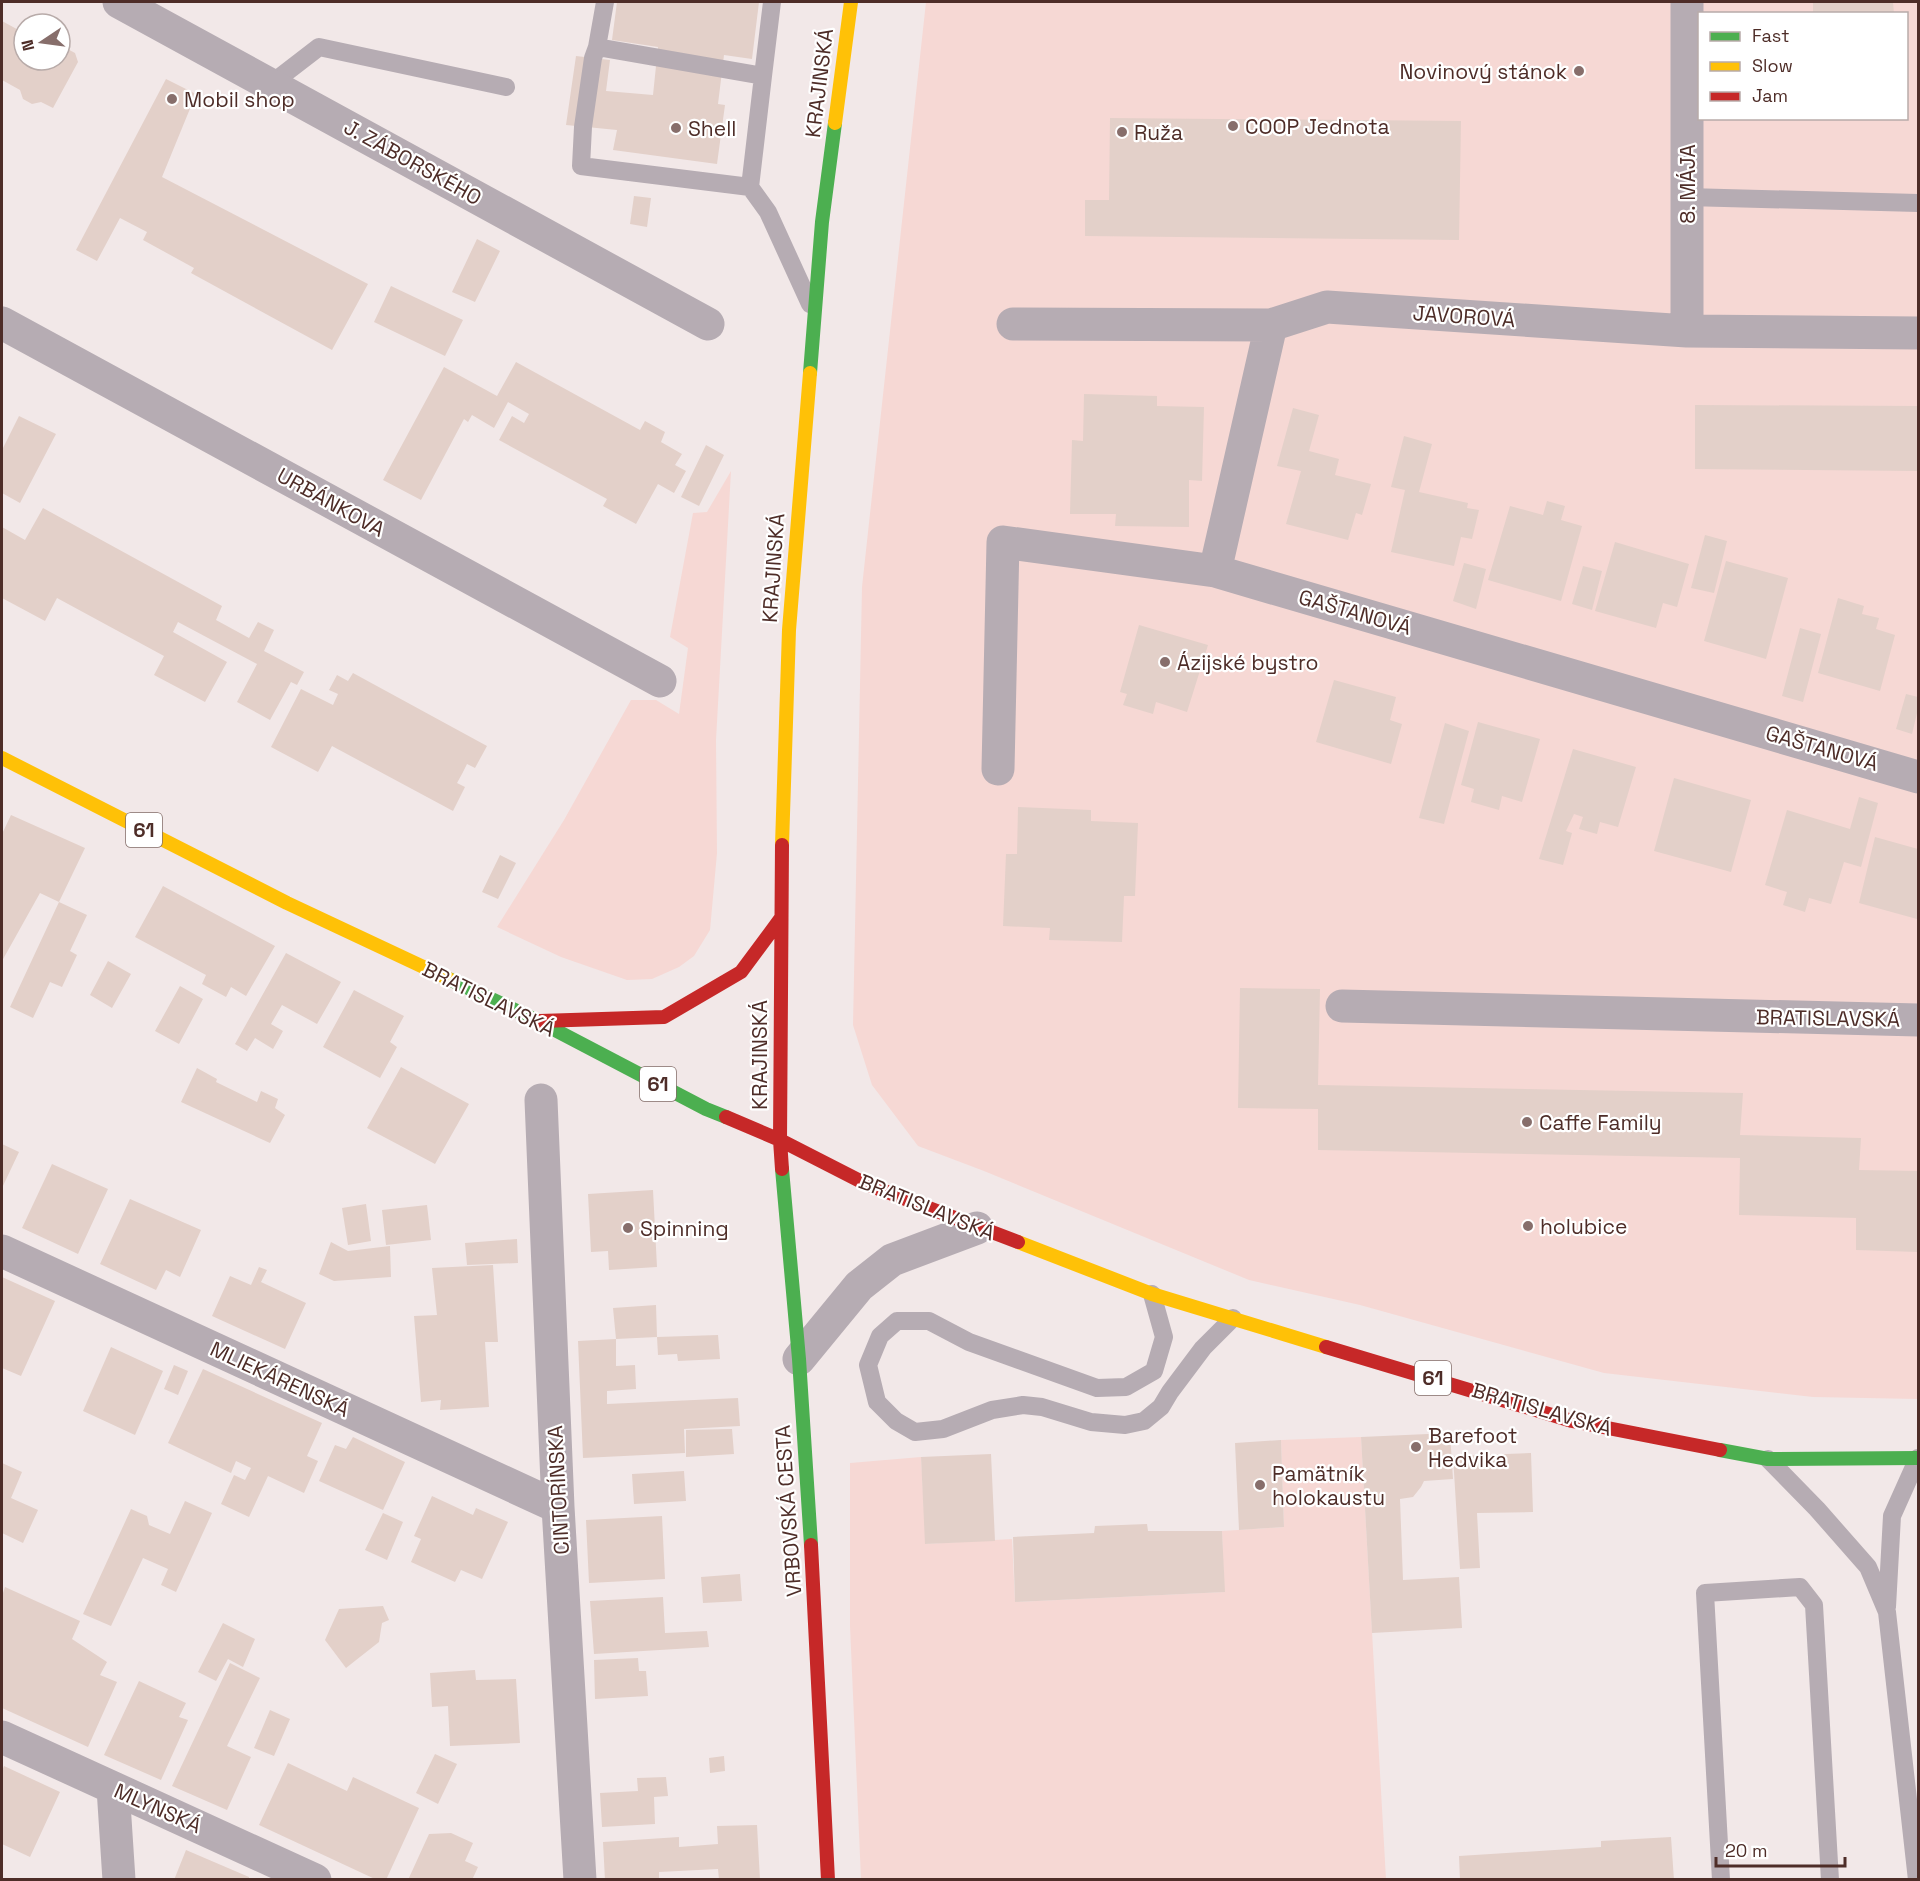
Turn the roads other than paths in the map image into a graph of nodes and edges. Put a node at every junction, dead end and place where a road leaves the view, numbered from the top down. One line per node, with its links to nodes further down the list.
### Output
1 (119, 2): 8 (street, J. ZÁBORSKÉHO)
2 (604, 2): 6 (lane)
3 (772, 2): 7 (lane)
4 (851, 2): 13 (main road, KRAJINSKÁ)
5 (1687, 2): 11 (street, 8. MÁJA)
6 (597, 47): 7 (lane); 10 (lane)
7 (763, 76): 10 (lane)
8 (271, 84): 9 (lane); 15 (street, J. ZÁBORSKÉHO)
9 (506, 87)
10 (750, 187): 13 (lane)
11 (1687, 197): 12 (lane); 18 (street, 8. MÁJA)
12 (1918, 203)
13 (816, 318): 25 (main road, KRAJINSKÁ)
14 (2, 323): 21 (street, URBÁNKOVA)
15 (708, 324)
16 (1013, 324): 17 (street, JAVOROVÁ)
17 (1271, 325): 18 (street, JAVOROVÁ); 20 (street)
18 (1687, 331): 19 (street, JAVOROVÁ)
19 (1918, 333)
20 (1215, 571): 23 (street, GAŠTANOVÁ); 24 (street, GAŠTANOVÁ)
21 (660, 681)
22 (2, 758): 28 (main road, BRATISLAVSKÁ / 61)
23 (998, 769)
24 (1918, 777)
25 (781, 918): 28 (main road); 30 (main road, KRAJINSKÁ)
26 (1342, 1006): 27 (street, BRATISLAVSKÁ)
27 (1918, 1020)
28 (538, 1022): 30 (main road, BRATISLAVSKÁ / 61)
29 (541, 1100): 39 (street, CINTORÍNSKA)
30 (780, 1140): 31 (main road, BRATISLAVSKÁ / 61); 35 (main road, VRBOVSKÁ CESTA)
31 (977, 1228): 33 (main road, BRATISLAVSKÁ / 61); 35 (street)
32 (2, 1251): 39 (street, MLIEKÁRENSKÁ)
33 (1152, 1294): 34 (main road, BRATISLAVSKÁ / 61); 34 (lane)
34 (1233, 1318): 37 (main road, BRATISLAVSKÁ / 61)
35 (799, 1359): 46 (main road, VRBOVSKÁ CESTA)
36 (1918, 1458): 37 (main road, BRATISLAVSKÁ / 61); 38 (lane); 40 (lane)
37 (1768, 1459): 40 (lane)
38 (1918, 1468)
39 (558, 1507): 45 (street, CINTORÍNSKA)
40 (1887, 1612): 49 (lane)
41 (2, 1737): 42 (street, MLYNSKÁ)
42 (113, 1788): 43 (street); 44 (street, MLYNSKÁ)
43 (118, 1880)
44 (315, 1880)
45 (580, 1880)
46 (828, 1880)
47 (1721, 1880): 48 (lane)
48 (1830, 1880)
49 (1917, 1880)

